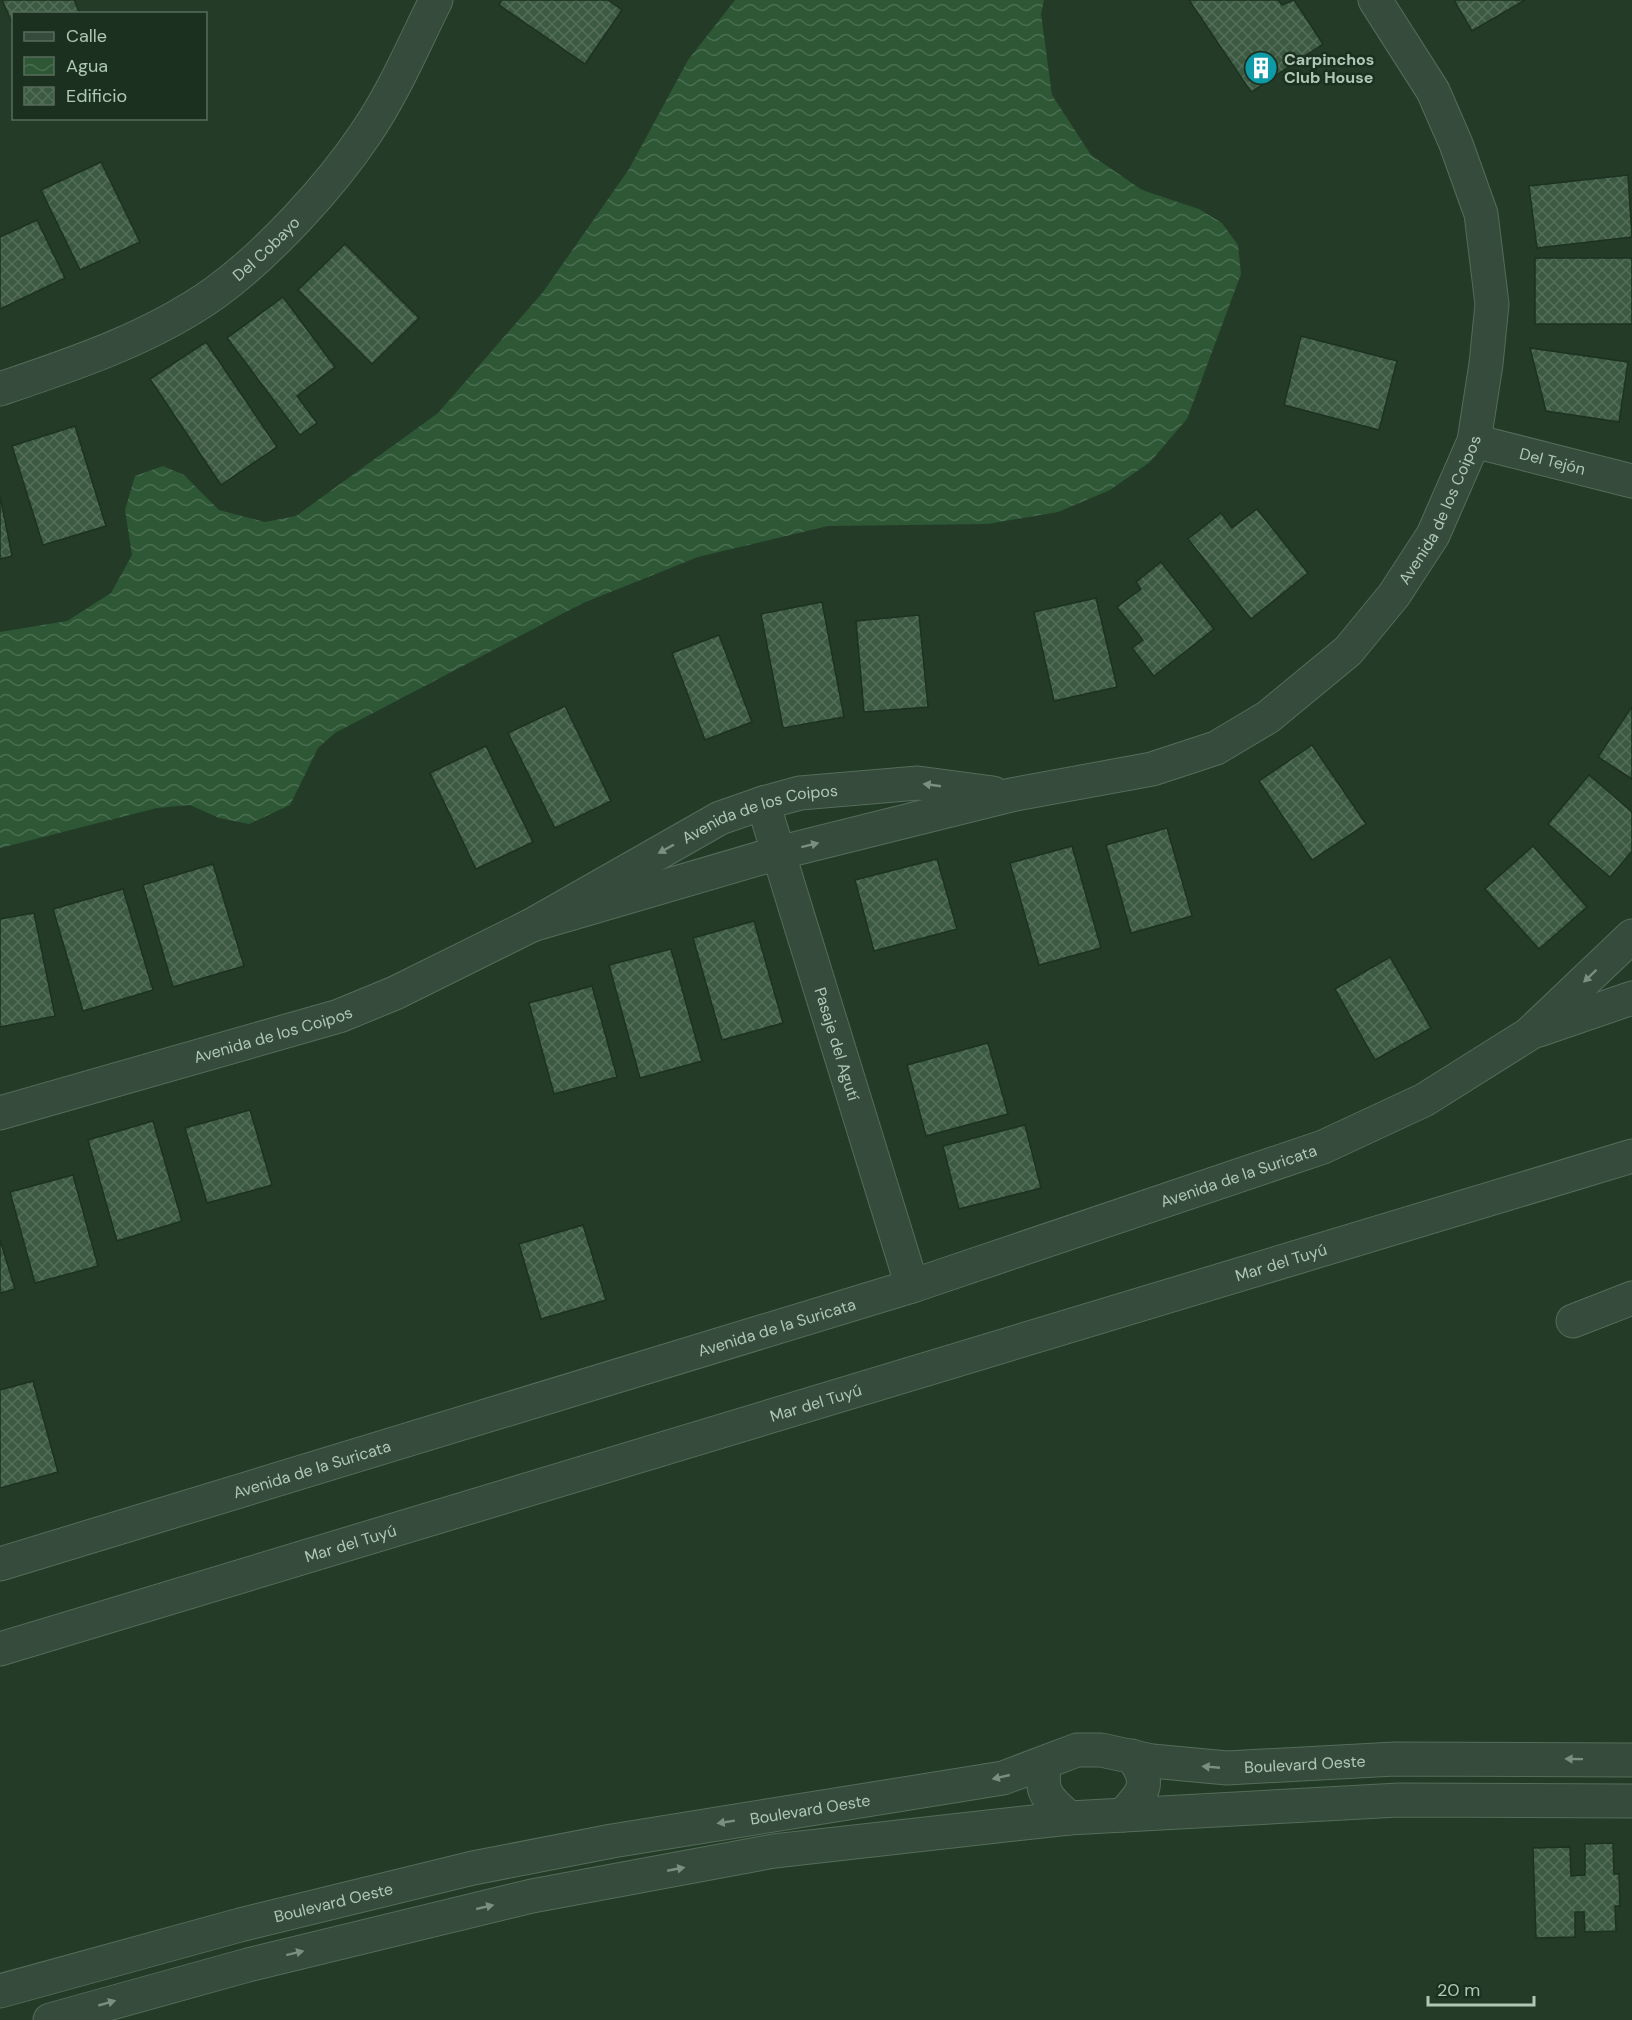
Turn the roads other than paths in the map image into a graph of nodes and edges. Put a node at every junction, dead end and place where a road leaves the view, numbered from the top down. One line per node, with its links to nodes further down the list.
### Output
1 (436, 0): 3 (street, Del Cobayo)
2 (1375, 0): 4 (street, Avenida de los Coipos)
3 (0, 389)
4 (1473, 441): 5 (street, Del Tejón); 6 (street, Avenida de los Coipos)
5 (1632, 481)
6 (1011, 795): 7 (street, Avenida de los Coipos, one-way to 7); 8 (street, Avenida de los Coipos, one-way to 6)
7 (763, 803): 8 (street, Pasaje del Agutí); 9 (street, Avenida de los Coipos, one-way to 9)
8 (778, 852): 9 (street, Avenida de los Coipos); 15 (street, Pasaje del Agutí)
9 (532, 925): 13 (street, Avenida de los Coipos)
10 (1632, 936): 12 (street, Avenida de la Suricata, one-way to 12)
11 (1632, 998): 12 (street, Avenida de la Suricata)
12 (1528, 1034): 15 (street, Avenida de la Suricata)
13 (0, 1113)
14 (1632, 1156): 19 (street, Mar del Tuyú)
15 (912, 1286): 18 (street, Avenida de la Suricata)
16 (1632, 1298): 17 (street)
17 (1573, 1321)
18 (0, 1564)
19 (0, 1649)
20 (1132, 1756): 21 (street, Boulevard Oeste, one-way to 20); 22 (street, Boulevard Oeste); 25 (street)
21 (1632, 1760)
22 (1045, 1764): 24 (street, Boulevard Oeste, one-way to 24); 26 (street)
23 (1632, 1801): 25 (street)
24 (768, 1815): 27 (street); 28 (street, Boulevard Oeste, one-way to 28)
25 (1123, 1815): 26 (street)
26 (1069, 1818): 27 (street)
27 (774, 1851): 29 (street, one-way to 27)
28 (240, 1925): 29 (street); 30 (street, Boulevard Oeste)
29 (248, 1965): 31 (street, one-way to 29)
30 (0, 1991)
31 (50, 2020)

